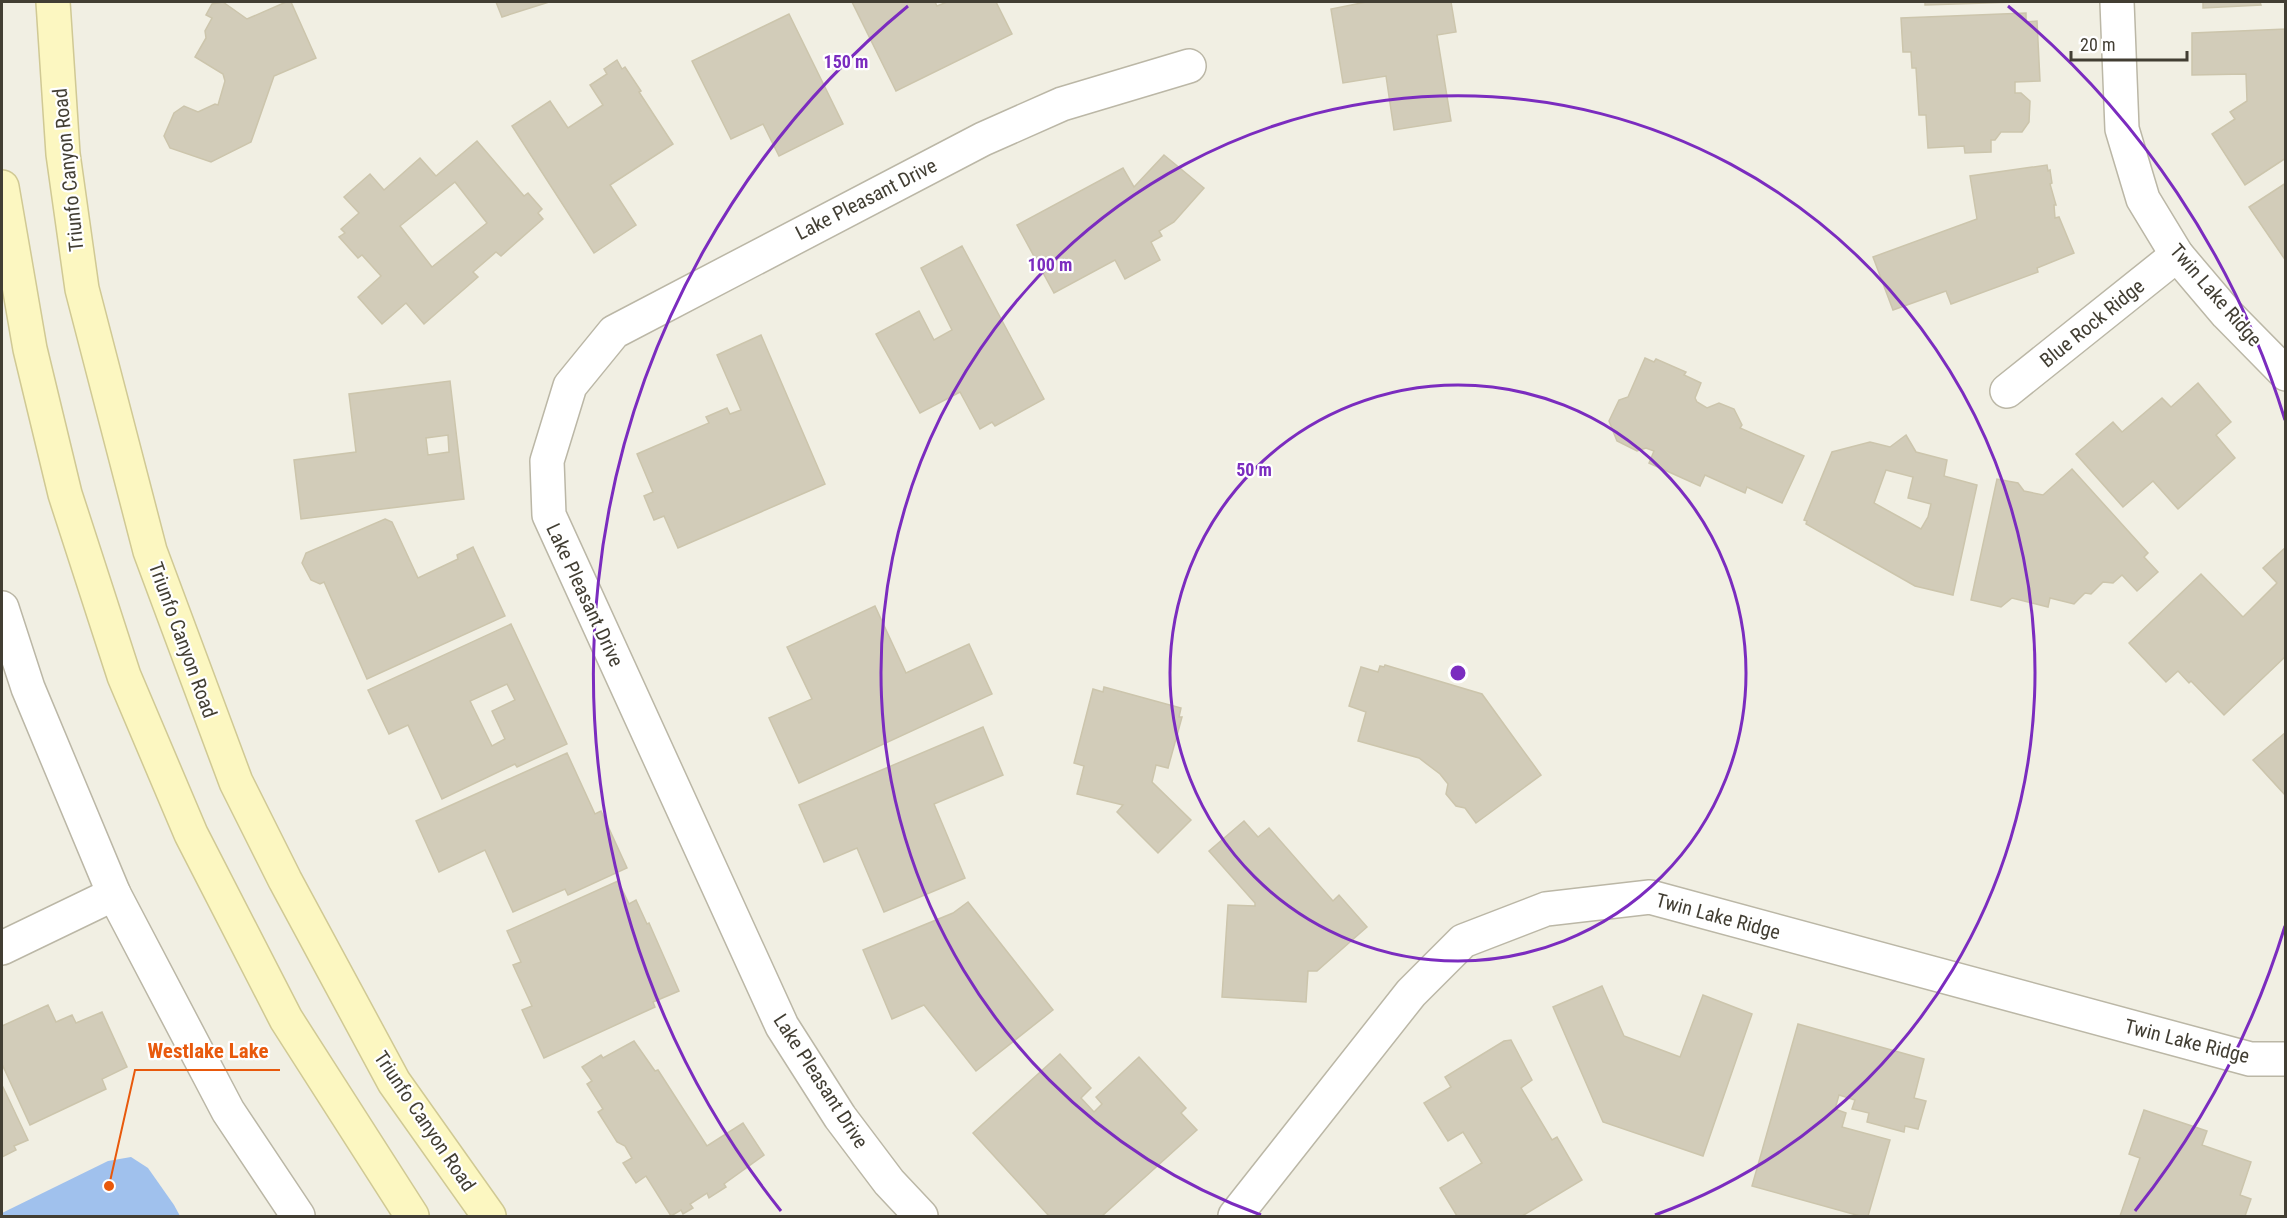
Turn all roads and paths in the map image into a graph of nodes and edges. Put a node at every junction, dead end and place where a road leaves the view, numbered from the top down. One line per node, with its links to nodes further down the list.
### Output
1 (53, 2): 14 (street, Triunfo Canyon Road)
2 (2117, 2): 5 (street, Twin Lake Ridge)
3 (1189, 66): 15 (street, Lake Pleasant Drive)
4 (2, 187): 13 (street)
5 (2177, 255): 6 (street, Twin Lake Ridge); 7 (street, Blue Rock Ridge)
6 (2286, 374)
7 (2007, 391)
8 (2, 608): 9 (street)
9 (114, 894): 10 (street); 12 (street)
10 (2, 948)
11 (2286, 1059): 16 (street, Twin Lake Ridge)
12 (298, 1216)
13 (412, 1216)
14 (489, 1216)
15 (921, 1216)
16 (1235, 1216)

